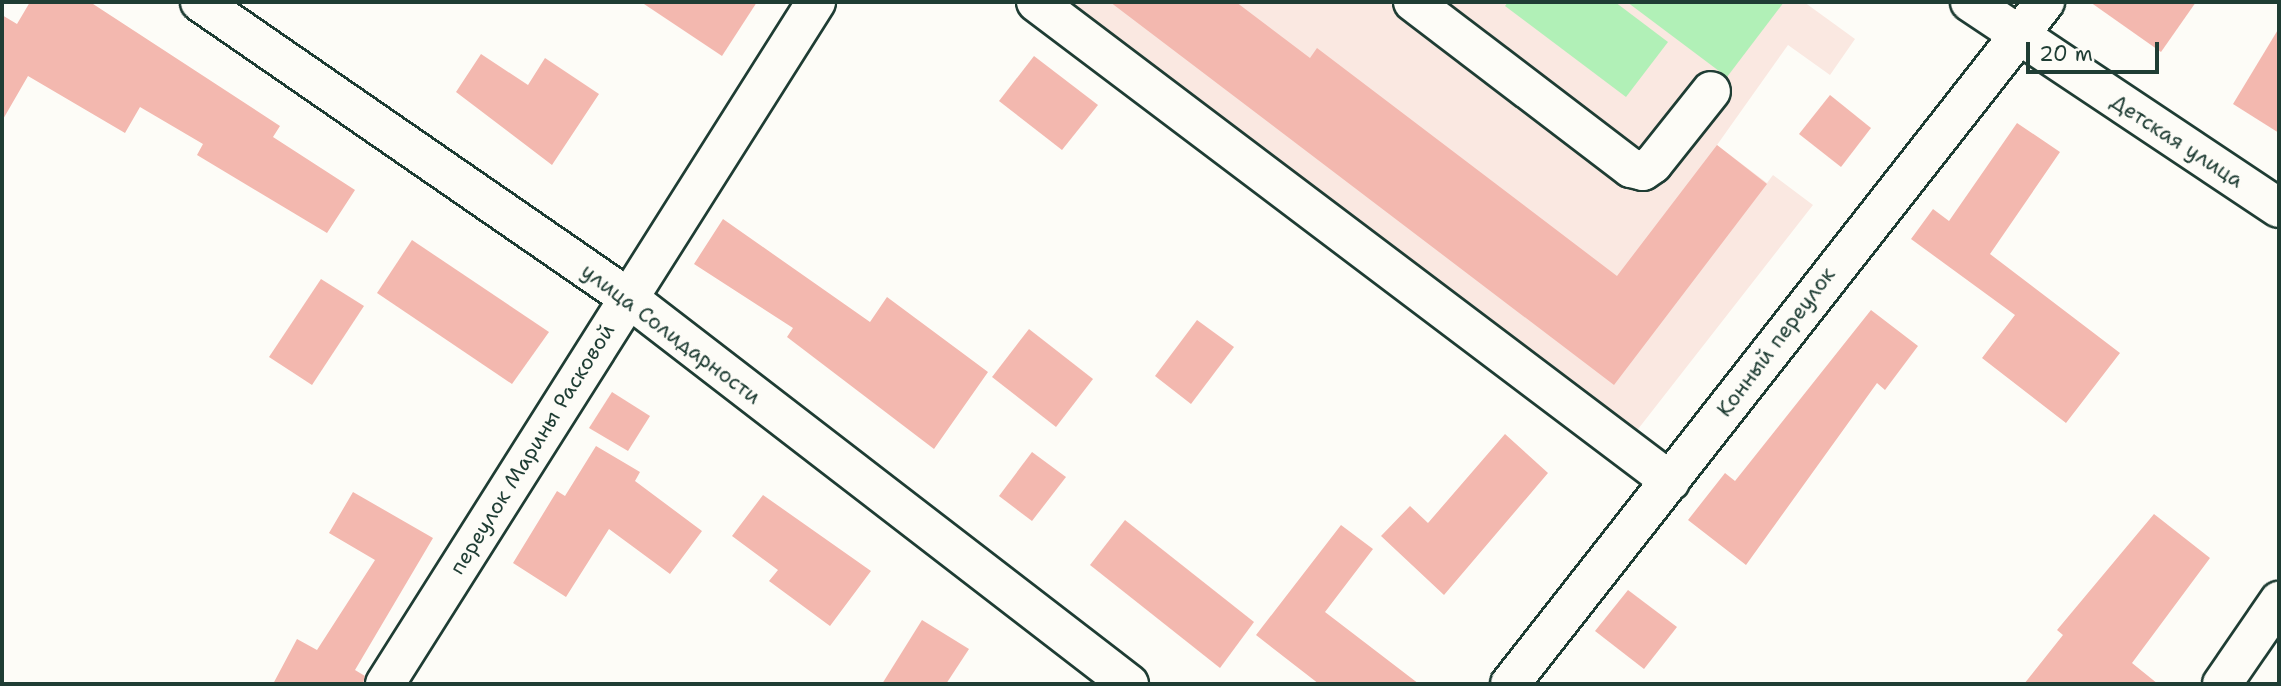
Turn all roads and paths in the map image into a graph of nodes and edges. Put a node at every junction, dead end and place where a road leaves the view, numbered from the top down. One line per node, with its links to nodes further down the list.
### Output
1 (200, 2): 10 (street, улица Солидарности)
2 (816, 2): 10 (street, переулок Марины Расковой)
3 (1037, 2): 11 (street)
4 (1413, 2): 8 (street)
5 (1970, 2): 7 (street, Детская улица)
6 (2045, 2): 7 (street, Конный переулок)
7 (2020, 38): 9 (street, Детская улица); 11 (street, Конный переулок)
8 (1711, 91)
9 (2279, 208)
10 (627, 297): 13 (street, переулок Марины Расковой); 14 (street, улица Солидарности)
11 (1670, 481): 15 (street, Конный переулок)
12 (2279, 601): 16 (street)
13 (385, 684)
14 (1129, 684)
15 (1510, 684)
16 (2222, 684)

